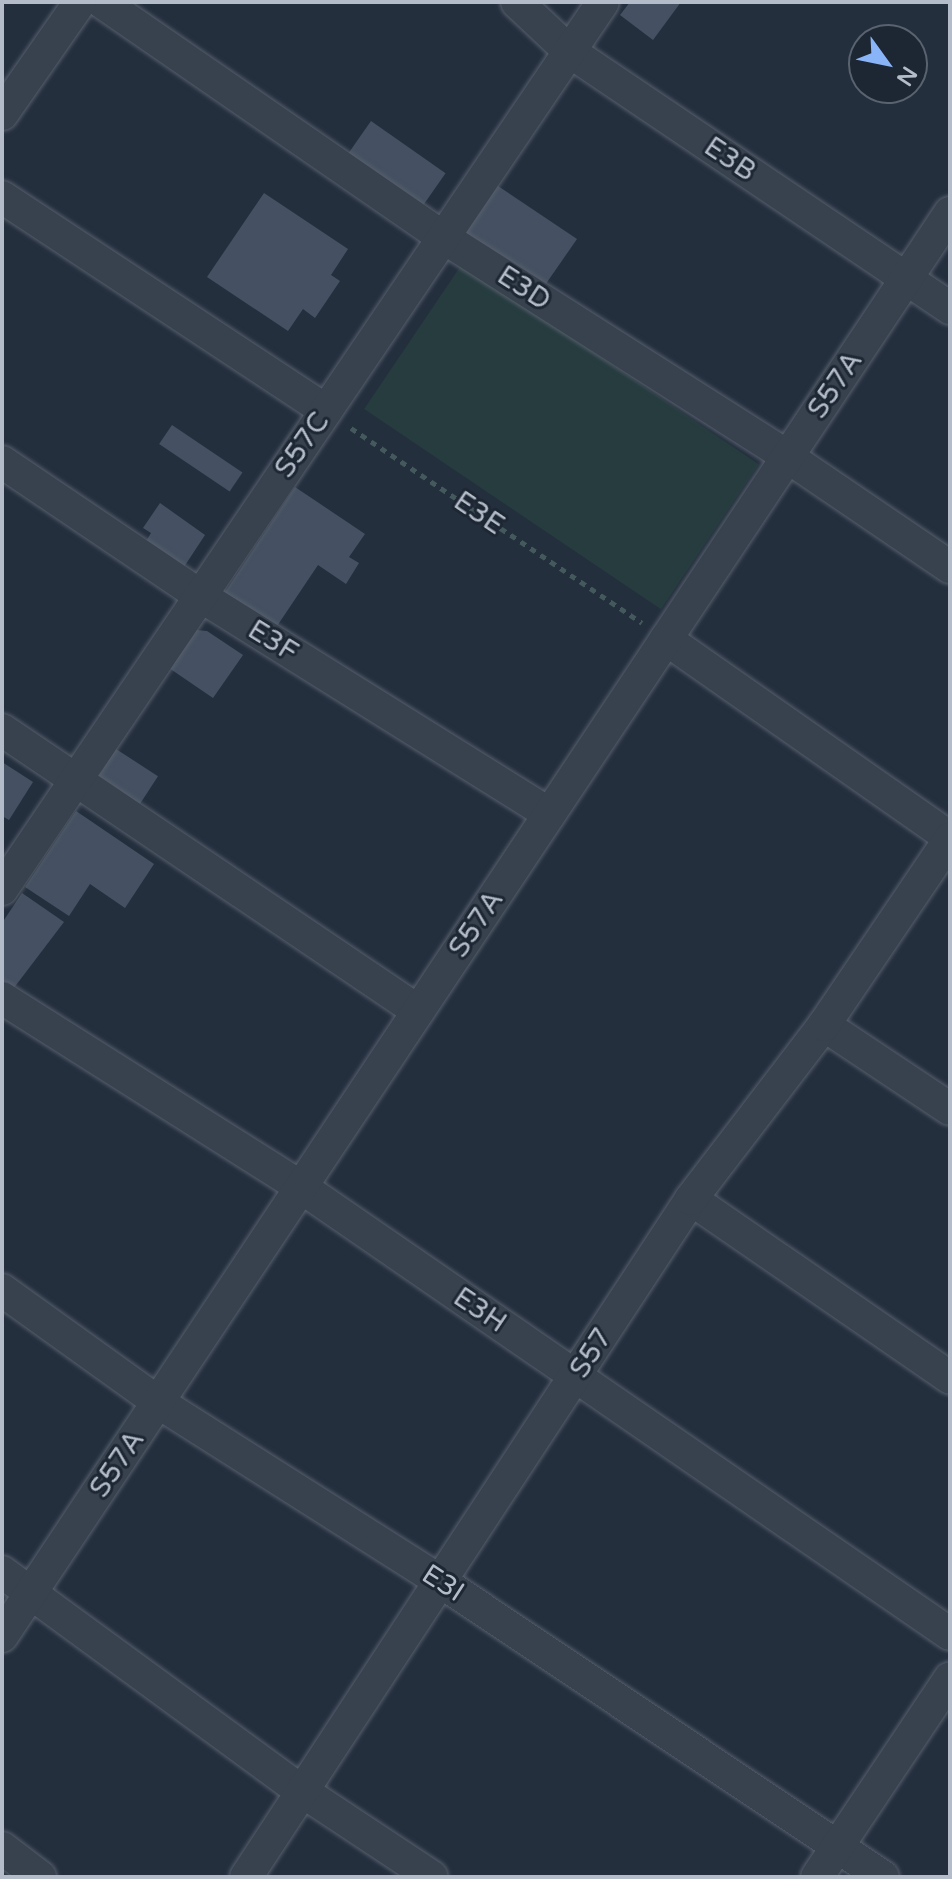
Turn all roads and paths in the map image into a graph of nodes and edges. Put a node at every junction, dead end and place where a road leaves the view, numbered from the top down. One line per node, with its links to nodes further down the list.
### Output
1 (80, 2): 6 (street)
2 (102, 2): 9 (street, E3D)
3 (603, 2): 5 (street, S57C)
4 (519, 5): 5 (street, E3B)
5 (569, 51): 9 (street, S57C); 10 (street, E3B)
6 (2, 114)
7 (2, 197): 12 (street)
8 (950, 213): 10 (street, S57A)
9 (443, 237): 12 (street, S57C); 13 (street, E3D)
10 (906, 278): 11 (street, E3B); 13 (street, S57A)
11 (950, 308)
12 (326, 411): 16 (street, S57C); 17 (path, E3E)
13 (788, 457): 15 (street, E3D); 17 (street, S57A)
14 (2, 462): 16 (street, E3F)
15 (950, 567)
16 (199, 595): 19 (street, S57C); 20 (street, E3F)
17 (666, 639): 20 (street, S57A); 21 (street)
18 (2, 730): 19 (street)
19 (77, 780): 22 (street, S57C); 24 (street)
20 (549, 814): 24 (street, S57A)
21 (950, 839): 25 (street, S57)
22 (2, 889)
23 (2, 998): 27 (street, E3H)
24 (418, 1011): 27 (street, S57A)
25 (824, 1025): 26 (street); 28 (street, S57)
26 (950, 1109)
27 (301, 1187): 30 (street, E3H); 32 (street, S57A)
28 (691, 1199): 30 (street, S57); 31 (street)
29 (2, 1290): 32 (street, E3I)
30 (576, 1376): 34 (street, S57); 36 (street, E3H)
31 (950, 1378)
32 (158, 1402): 34 (street, E3I); 35 (street, S57A)
33 (2, 1572): 35 (street)
34 (443, 1583): 39 (street, S57); 40 (street, E3I)
35 (32, 1591): 37 (street, S57A); 39 (street)
36 (950, 1634)
37 (2, 1636)
38 (950, 1678): 40 (street)
39 (299, 1789): 43 (street, S57); 44 (street)
40 (837, 1847): 45 (street); 46 (street, E3I)
41 (2, 1848): 42 (street)
42 (40, 1877)
43 (246, 1877)
44 (432, 1877)
45 (817, 1877)
46 (883, 1877)

